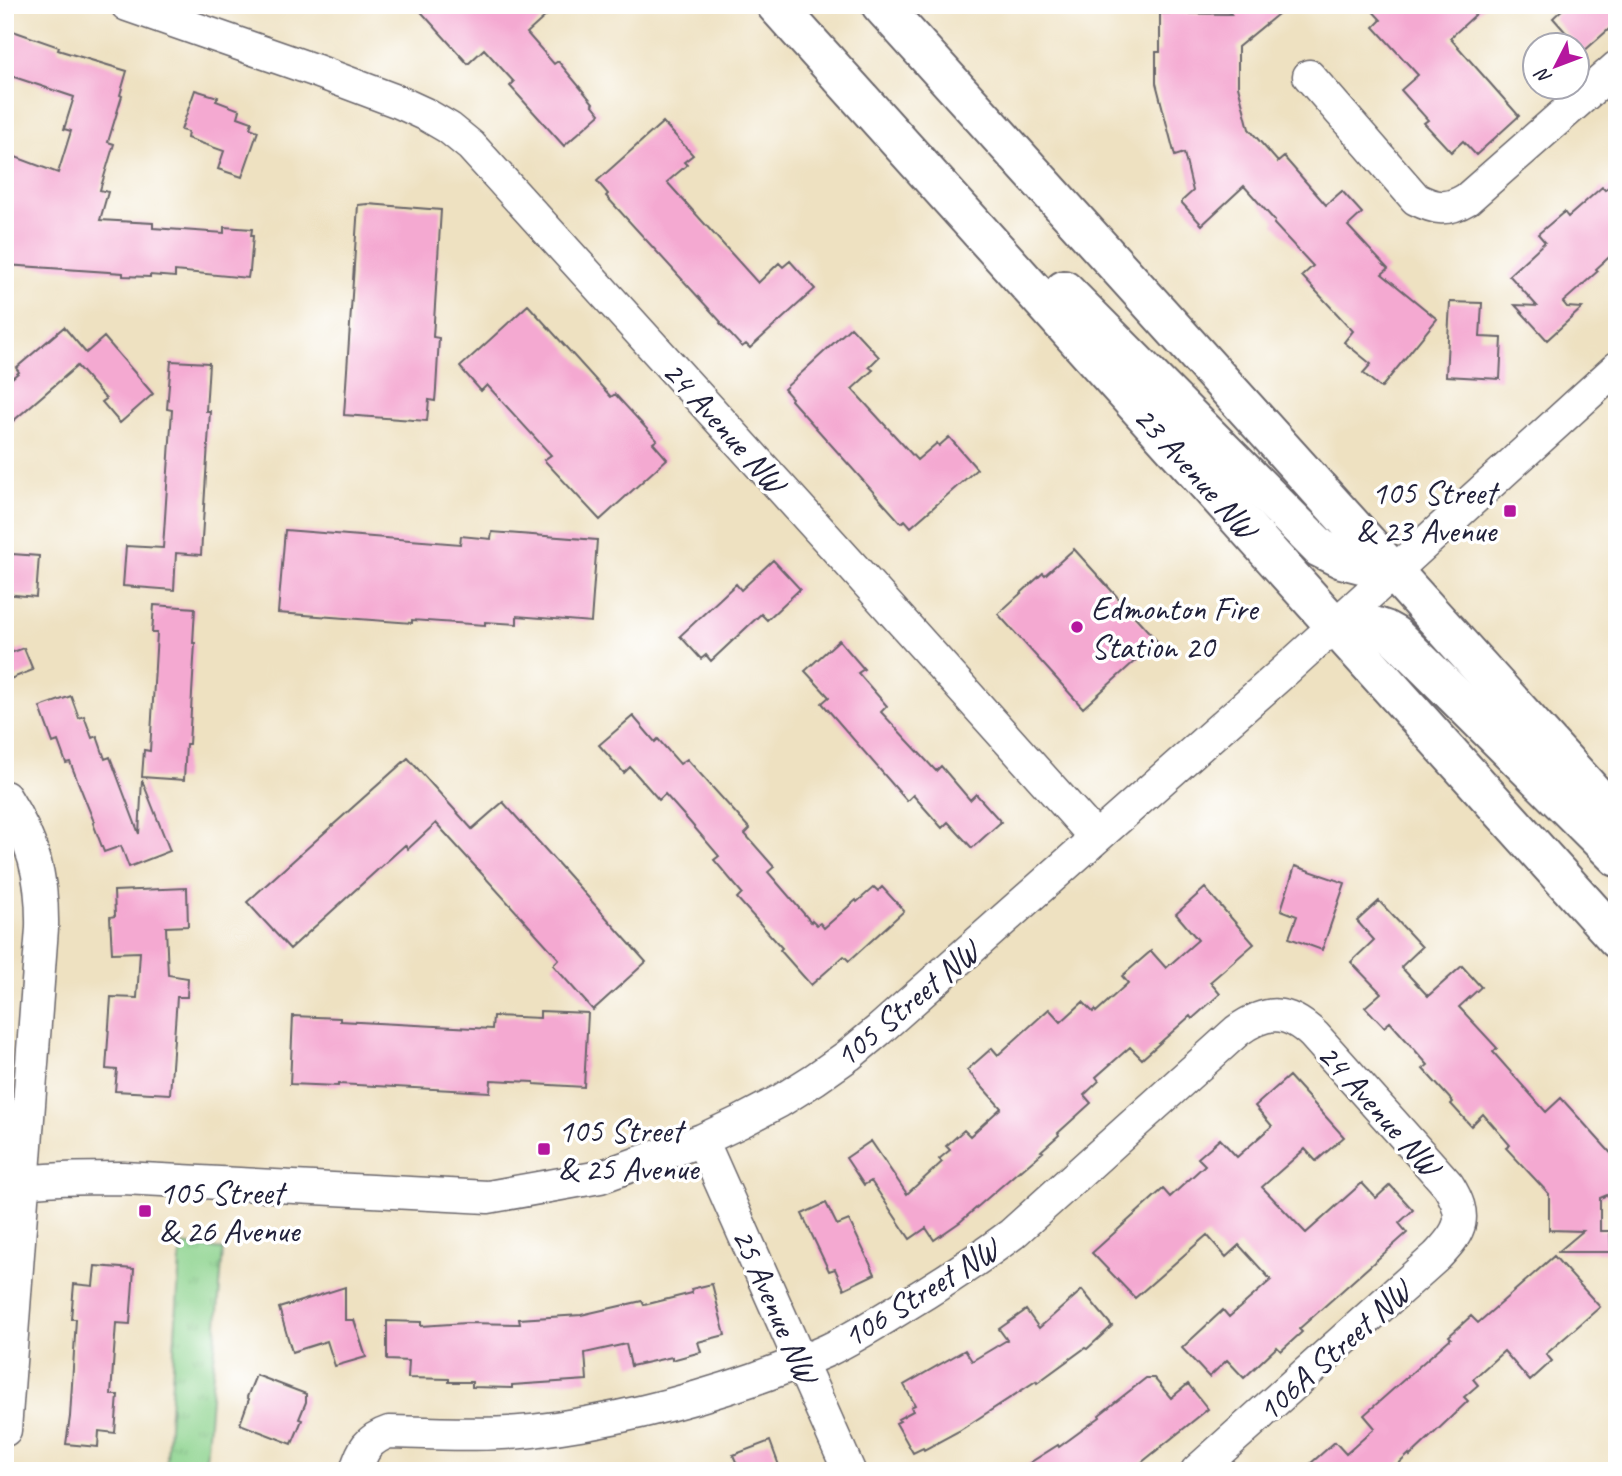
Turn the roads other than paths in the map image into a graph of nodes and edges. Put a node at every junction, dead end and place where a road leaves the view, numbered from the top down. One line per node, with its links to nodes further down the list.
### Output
1 (127, 5): 12 (street, 24 Avenue NW)
2 (776, 5): 6 (main road, 23 Avenue NW)
3 (881, 5): 8 (main road)
4 (1617, 66): 5 (street)
5 (1309, 76)
6 (963, 212): 8 (main road); 9 (main road, 23 Avenue NW)
7 (1617, 368): 8 (street, 105 Street NW)
8 (1393, 572): 9 (street, 105 Street NW); 11 (main road)
9 (1334, 626): 12 (street, 105 Street NW); 13 (main road); 14 (main road, 23 Avenue NW)
10 (5, 797): 17 (street)
11 (1617, 819)
12 (1096, 838): 16 (street, 105 Street NW)
13 (1617, 857)
14 (1617, 939)
15 (1278, 1015): 18 (street, 24 Avenue NW); 19 (street, 106 Street NW)
16 (702, 1140): 17 (street, 105 Street NW); 19 (street, 25 Avenue NW)
17 (14, 1184): 20 (street)
18 (1461, 1222): 23 (street, 106A Street NW)
19 (801, 1362): 21 (street, 106 Street NW); 22 (street, 25 Avenue NW)
20 (5, 1430)
21 (356, 1471)
22 (849, 1471)
23 (1197, 1471)

